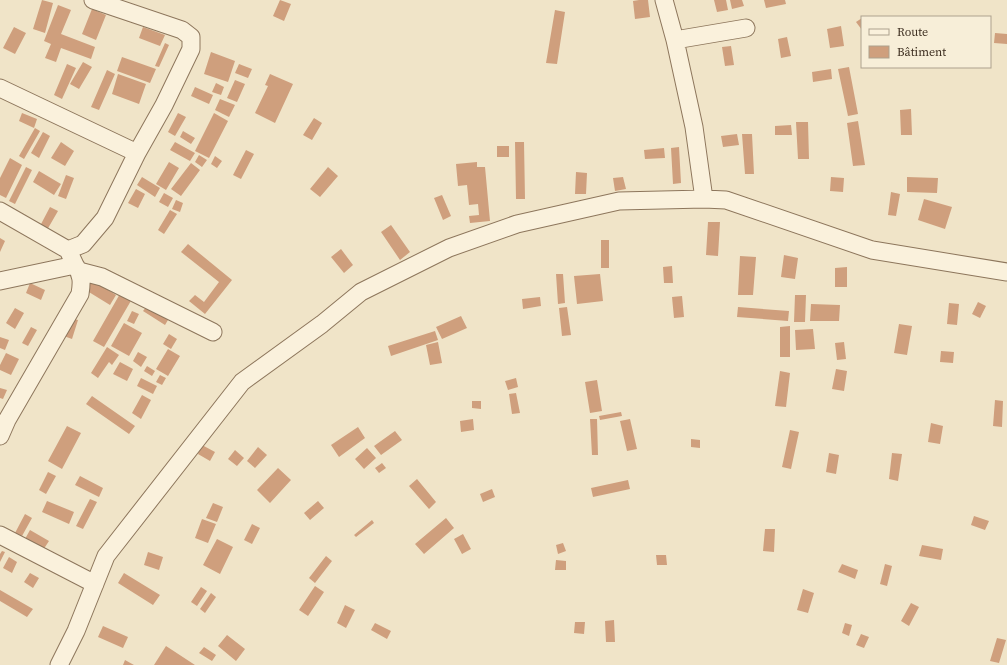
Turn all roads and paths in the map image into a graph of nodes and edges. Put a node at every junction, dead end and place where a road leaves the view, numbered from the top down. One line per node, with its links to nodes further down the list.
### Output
1 (93, 0): 6 (street)
2 (664, 0): 4 (street)
3 (746, 28): 4 (street)
4 (675, 40): 7 (street)
5 (0, 88): 6 (street)
6 (138, 153): 9 (street)
7 (704, 199): 10 (street); 15 (street)
8 (0, 211): 9 (street)
9 (74, 262): 11 (street); 12 (street); 13 (street)
10 (1007, 272)
11 (0, 281)
12 (213, 332)
13 (0, 436)
14 (0, 535): 15 (street)
15 (95, 584): 16 (street)
16 (59, 665)

